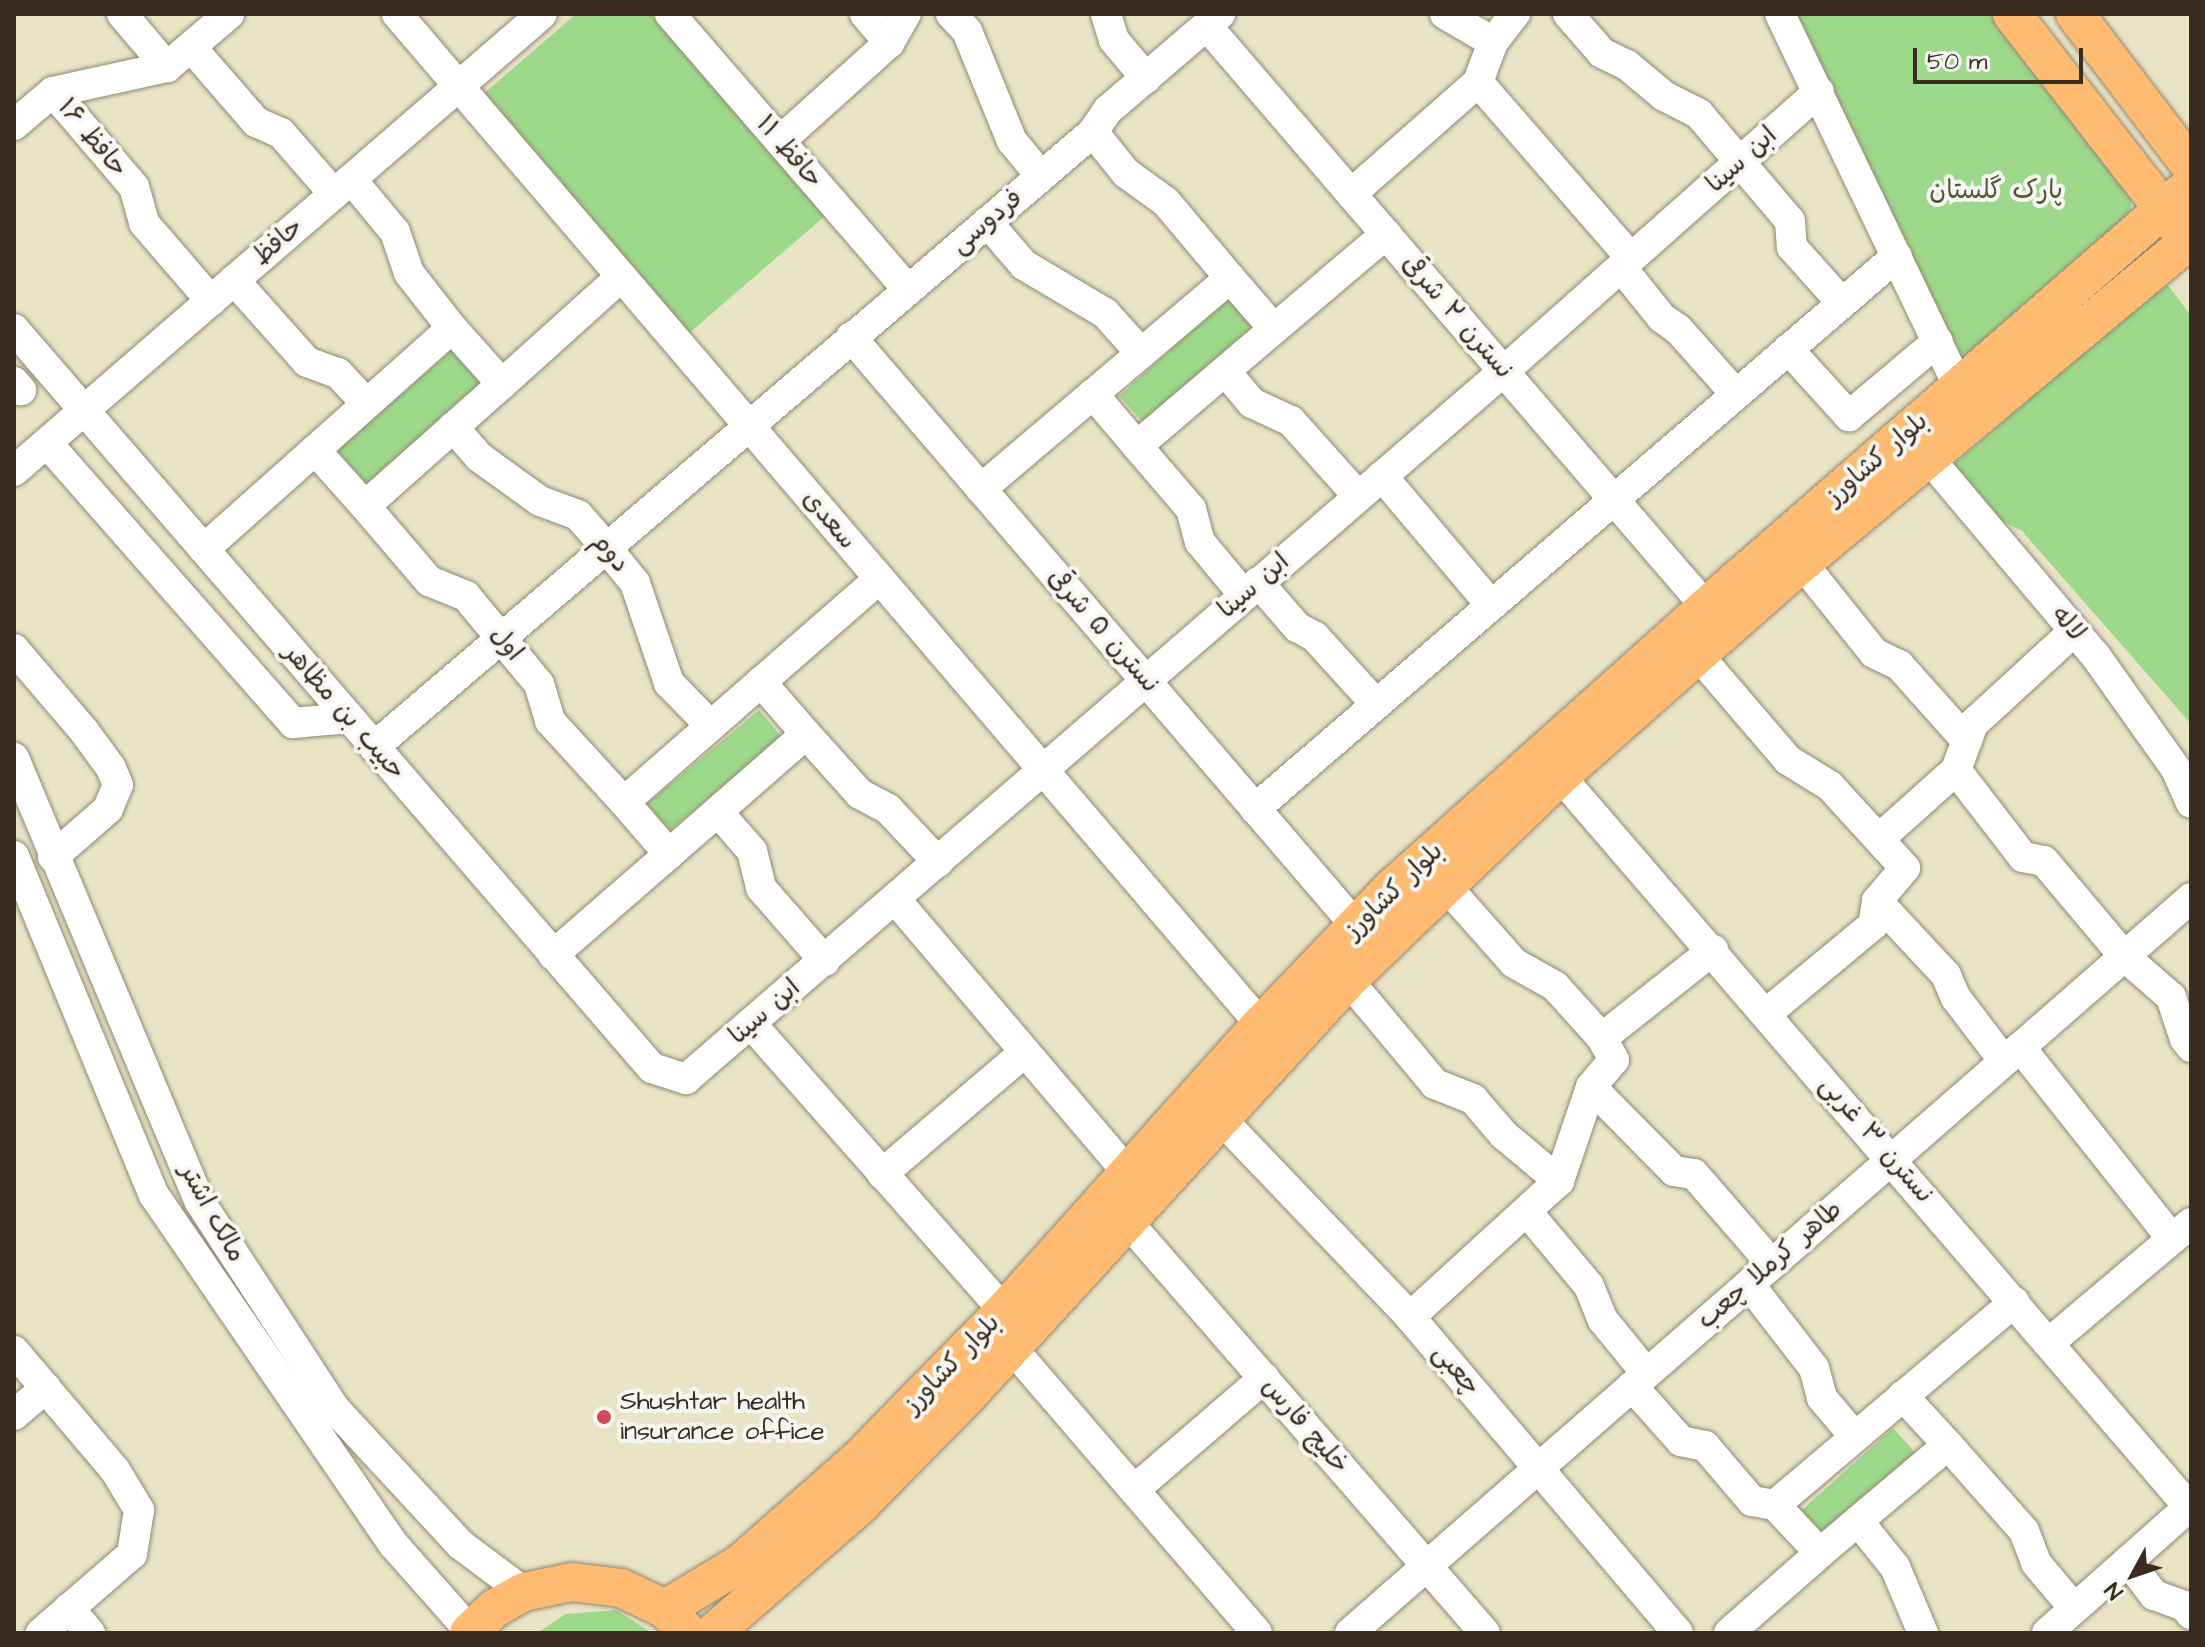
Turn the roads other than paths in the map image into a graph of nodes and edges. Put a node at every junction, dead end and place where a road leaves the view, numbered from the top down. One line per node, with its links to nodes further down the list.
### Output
1 (122, 14): 20 (street)
2 (229, 14): 19 (street)
3 (397, 14): 23 (street, سعدی)
4 (542, 14): 23 (street, حافظ)
5 (670, 14): 28 (street, حافظ ۱۱)
6 (865, 14): 18 (street)
7 (906, 14): 18 (street)
8 (951, 14): 31 (street)
9 (1106, 14): 21 (street)
10 (1445, 14): 17 (street)
11 (1515, 14): 17 (street)
12 (1568, 14): 29 (street)
13 (1780, 14): 24 (street)
14 (2012, 14): 35 (main road)
15 (2075, 14): 30 (main road)
16 (1214, 20): 21 (street, فردوسی); 34 (street, نسترن ۲ شرقی)
17 (1493, 42): 22 (street)
18 (889, 43): 28 (street)
19 (191, 47): 20 (street); 33 (street)
20 (167, 67): 25 (street)
21 (1146, 78): 27 (street, فردوسی)
22 (1478, 82): 34 (street); 40 (street)
23 (459, 86): 33 (street, حافظ); 41 (street, سعدی)
24 (1819, 91): 29 (street, ابن سینا); 39 (street)
25 (53, 92): 26 (street); 45 (street, حافظ ۱۶)
26 (17, 116)
27 (1093, 132): 31 (street, فردوسی); 42 (street)
28 (780, 141): 44 (street, حافظ ۱۱)
29 (1741, 161): 40 (street, ابن سینا); 46 (street)
30 (2191, 166)
31 (1041, 176): 36 (street, فردوسی)
32 (2191, 185): 35 (main road, بلوار کشاورز)
33 (343, 187): 43 (street, حافظ); 47 (street)
34 (1351, 194): 37 (street, نسترن ۲ شرقی)
35 (2162, 209): 38 (main road); 57 (main road, بلوار کشاورز)
36 (987, 222): 44 (street, فردوسی); 53 (street)
37 (1386, 234): 49 (street); 55 (street, نسترن ۲ شرقی)
38 (2190, 241): 67 (main road, بلوار کشاورز)
39 (1897, 256): 46 (street); 51 (street)
40 (1626, 263): 55 (street, ابن سینا); 59 (street)
41 (621, 277): 56 (street); 62 (street, سعدی)
42 (1230, 278): 49 (street); 53 (street)
43 (234, 280): 45 (street, حافظ); 60 (street)
44 (907, 289): 50 (street, فردوسی)
45 (211, 301): 61 (street, حافظ)
46 (1842, 303): 52 (street)
47 (452, 328): 56 (street); 60 (street)
48 (14, 329): 61 (street, حبیب بن مظاهر)
49 (1274, 329): 54 (street)
50 (851, 337): 62 (street, فردوسی); 70 (street, نسترن ۵ شرقی)
51 (1938, 341): 52 (street); 57 (street)
52 (1788, 349): 59 (street)
53 (1141, 353): 58 (street)
54 (1225, 371): 65 (street); 71 (street)
55 (1504, 371): 69 (street, ابن سینا); 72 (street, نسترن ۲ شرقی)
56 (502, 384): 63 (street)
57 (1959, 387): 80 (main road, بلوار کشاورز)
58 (1093, 394): 65 (street); 70 (street)
59 (1736, 394): 72 (street)
60 (367, 404): 66 (street)
61 (84, 410): 64 (street, حافظ); 75 (street, حبیب بن مظاهر)
62 (747, 424): 74 (street, فردوسی); 77 (street, سعدی)
63 (453, 427): 73 (street); 74 (street, دوم)
64 (47, 443): 68 (street, حافظ); 88 (street)
65 (1137, 446): 78 (street)
66 (315, 450): 73 (street, اول); 75 (street)
67 (1928, 457): 76 (main road, بلوار کشاورز); 81 (street, لاله)
68 (14, 471)
69 (1382, 476): 71 (street, ابن سینا); 79 (street)
70 (981, 489): 85 (street, نسترن ۵ شرقی)
71 (1358, 496): 78 (street, ابن سینا)
72 (1613, 498): 79 (street); 80 (street, نسترن ۲ شرقی)
73 (365, 506): 82 (street, اول)
74 (606, 547): 82 (street, فردوسی); 89 (street, دوم)
75 (204, 549): 88 (street, حبیب بن مظاهر)
76 (1802, 563): 84 (main road, بلوار کشاورز); 91 (street)
77 (879, 579): 86 (street); 94 (street, سعدی)
78 (1251, 589): 85 (street, ابن سینا); 87 (street)
79 (1490, 604): 87 (street)
80 (1706, 607): 110 (main road, بلوار کشاورز)
81 (2074, 631): 91 (street); 98 (street, لاله)
82 (501, 638): 92 (street, فردوسی); 97 (street, اول)
83 (14, 649): 104 (street)
84 (1698, 655): 96 (main road, بلوار کشاورز); 101 (street)
85 (1145, 680): 94 (street, ابن سینا); 99 (street, نسترن ۵ شرقی)
86 (761, 682): 89 (street); 90 (street)
87 (1376, 704): 99 (street)
88 (350, 718): 92 (street, حبیب بن مظاهر)
89 (711, 726): 97 (street)
90 (806, 734): 100 (street); 105 (street)
91 (1967, 741): 95 (street)
92 (374, 747): 112 (street, حبیب بن مظاهر)
93 (14, 758): 104 (street, مالک اشتر)
94 (1042, 770): 105 (street, ابن سینا); 118 (street, سعدی)
95 (1956, 770): 101 (street); 113 (street)
96 (1560, 776): 106 (main road, بلوار کشاورز); 111 (street, نسترن ۳ غربی)
97 (624, 802): 102 (street, اول)
98 (2191, 803)
99 (1255, 809): 110 (street, نسترن ۵ شرقی)
100 (718, 812): 102 (street); 114 (street)
101 (1880, 838): 109 (street)
102 (669, 854): 112 (street)
103 (14, 856): 160 (street, مالک اشتر)
104 (53, 857): 155 (street, مالک اشتر)
105 (938, 862): 108 (street, ابن سینا)
106 (1445, 885): 115 (main road, بلوار کشاورز); 119 (street)
107 (2191, 898): 113 (street, طاهر کرملا چعب)
108 (895, 899): 114 (street, ابن سینا); 121 (street)
109 (1877, 901): 116 (street); 122 (street)
110 (1356, 926): 118 (main road, بلوار کشاورز)
111 (1713, 950): 116 (street, نسترن ۳ غربی); 119 (street)
112 (553, 955): 123 (street, حبیب بن مظاهر)
113 (2124, 956): 120 (street); 122 (street, طاهر کرملا چعب)
114 (825, 961): 117 (street, ابن سینا)
115 (1348, 980): 125 (main road, بلوار کشاورز); 129 (street)
116 (1767, 1013): 126 (street, نسترن ۳ غربی)
117 (752, 1025): 123 (street, ابن سینا); 128 (street)
118 (1261, 1025): 127 (main road, بلوار کشاورز)
119 (1602, 1038): 124 (street)
120 (2191, 1047)
121 (1025, 1052): 127 (street); 128 (street)
122 (2012, 1054): 126 (street, طاهر کرملا چعب); 132 (street)
123 (686, 1079)
124 (1591, 1087): 129 (street); 133 (street)
125 (1221, 1119): 131 (main road, بلوار کشاورز); 136 (street, چعبی)
126 (1892, 1159): 133 (street, طاهر کرملا چعب); 135 (street, نسترن ۳ غربی)
127 (1128, 1173): 137 (main road, بلوار کشاورز)
128 (882, 1174): 137 (street)
129 (1559, 1181): 130 (street)
130 (1528, 1213): 136 (street); 141 (street)
131 (1126, 1220): 137 (main road, بلوار کشاورز); 140 (street, خلیج فارس)
132 (2182, 1231): 138 (street)
133 (1772, 1264): 134 (street, طاهر کرملا چعب)
134 (1749, 1284): 141 (street, طاهر کرملا چعب); 145 (street)
135 (2014, 1302): 138 (street, نسترن ۳ غربی); 143 (street)
136 (1410, 1317): 147 (street, چعبی)
137 (1008, 1329): 148 (street); 159 (main road, بلوار کشاورز); 163 (main road, بلوار کشاورز)
138 (2049, 1343): 150 (street, نسترن ۳ غربی)
139 (14, 1351): 142 (street)
140 (1264, 1378): 148 (street); 154 (street, خلیج فارس)
141 (1639, 1380): 147 (street, طاهر کرملا چعب); 149 (street)
142 (46, 1388): 144 (street); 156 (street)
143 (1903, 1396): 145 (street); 146 (street)
144 (14, 1415)
145 (1855, 1437): 149 (street)
146 (1948, 1445): 151 (street); 157 (street)
147 (1538, 1468): 154 (street, طاهر کرملا چعب); 167 (street, چعبی)
148 (1134, 1490): 164 (street)
149 (1775, 1505): 152 (street)
150 (2190, 1506): 153 (street)
151 (1858, 1521): 152 (street); 169 (street)
152 (1820, 1553): 168 (street)
153 (2128, 1561): 157 (street); 158 (street)
154 (1428, 1568): 165 (street, طاهر کرملا چعب); 166 (street, خلیج فارس)
155 (524, 1592): 159 (main road); 160 (main road)
156 (69, 1608): 161 (street); 162 (street)
157 (2074, 1608): 170 (street)
158 (2191, 1614)
159 (676, 1621)
160 (470, 1632)
161 (41, 1633)
162 (90, 1633)
163 (713, 1633)
164 (1257, 1633)
165 (1350, 1633)
166 (1485, 1633)
167 (1678, 1633)
168 (1729, 1633)
169 (1923, 1633)
170 (2047, 1633)

